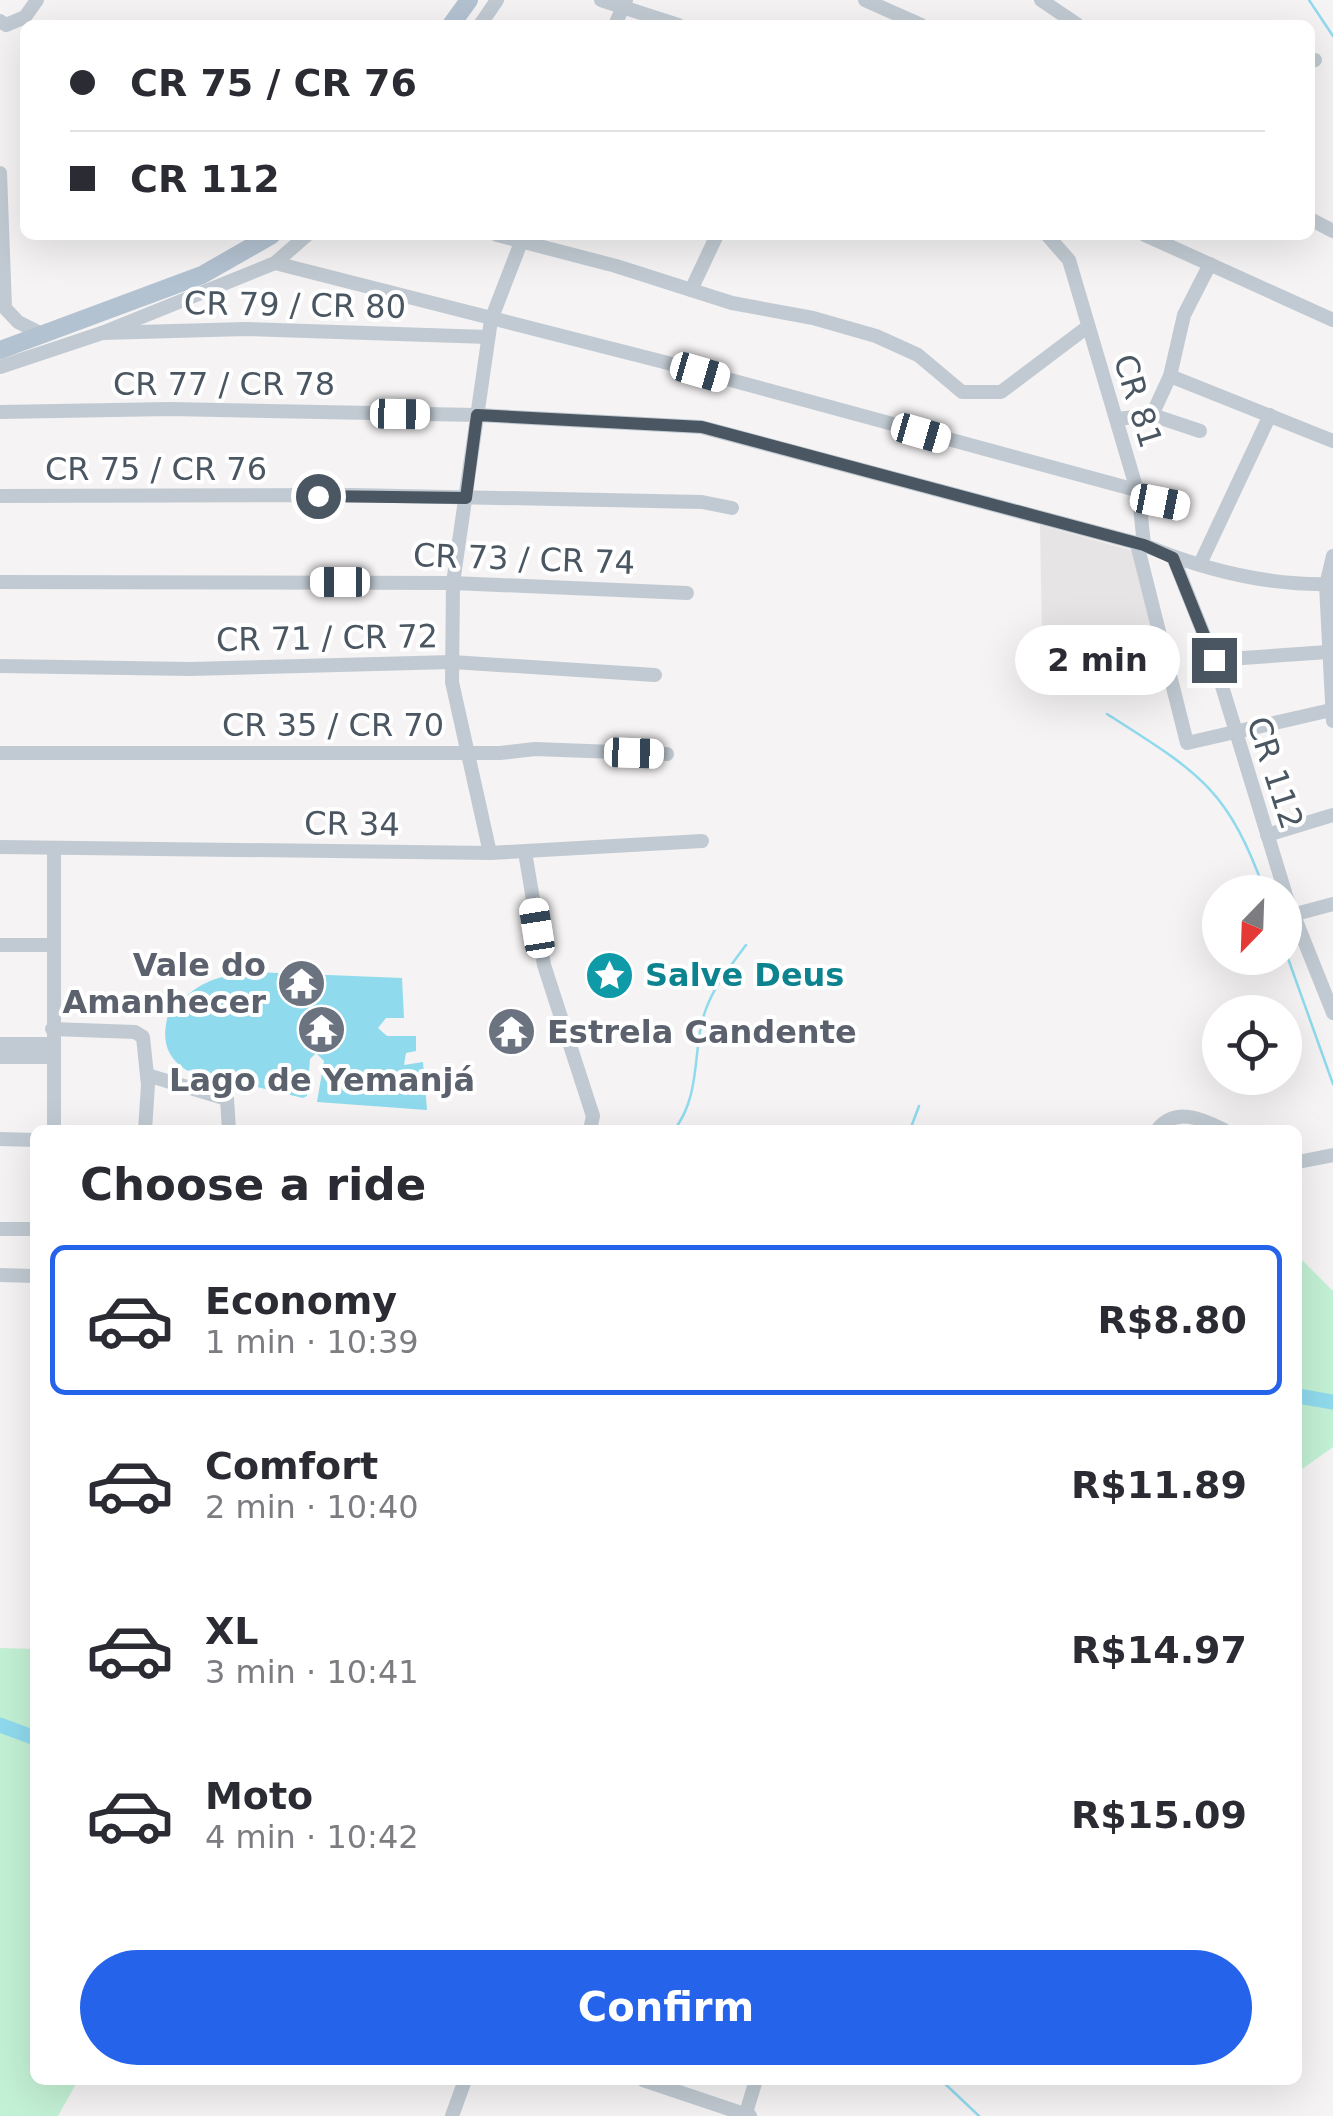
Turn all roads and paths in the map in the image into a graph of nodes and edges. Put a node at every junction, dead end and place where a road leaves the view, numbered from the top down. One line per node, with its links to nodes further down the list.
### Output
1 (37, 0): 6 (street)
2 (601, 0): 5 (street)
3 (864, 0): 8 (street)
4 (1041, 0): 9 (street)
5 (624, 3): 7 (street)
6 (0, 20)
7 (666, 20)
8 (910, 20)
9 (1071, 20)
10 (0, 174): 18 (street)
11 (263, 240): 28 (main road)
12 (300, 240): 19 (street)
13 (521, 240): 23 (street)
14 (529, 240): 21 (street)
15 (714, 240): 21 (street)
16 (1051, 240): 25 (street, CR 81)
17 (1180, 242): 20 (street)
18 (2, 262): 28 (street)
19 (275, 263): 22 (street); 23 (street)
20 (1210, 264): 24 (street); 32 (street)
21 (692, 290): 25 (street)
22 (150, 314): 26 (street); 27 (street)
23 (490, 320): 29 (street); 40 (street)
24 (1333, 320)
25 (1086, 328): 37 (street, CR 81)
26 (155, 331): 27 (street, CR 79 / CR 80); 29 (street, CR 79 / CR 80)
27 (102, 333): 31 (street)
28 (42, 334): 30 (main road)
29 (488, 337): 34 (street)
30 (0, 350)
31 (0, 367)
32 (1170, 376): 35 (street); 36 (street)
33 (0, 412): 34 (street, CR 77 / CR 78)
34 (477, 415): 42 (street); 45 (street, CR 77 / CR 78)
35 (1152, 415): 37 (street); 38 (street)
36 (1270, 416): 39 (street); 48 (street)
37 (1117, 419): 40 (street, CR 81)
38 (1200, 431)
39 (1333, 441)
40 (1138, 494): 43 (street); 45 (street, CR 81)
41 (0, 496): 42 (street, CR 75 / CR 76)
42 (466, 498): 44 (street, CR 75 / CR 76); 50 (street)
43 (1182, 506)
44 (732, 508)
45 (1141, 544): 47 (street, CR 77 / CR 78); 60 (street, CR 81)
46 (1333, 556): 51 (street)
47 (1173, 558): 48 (street, CR 77 / CR 78); 55 (street, CR 112)
48 (1200, 564): 51 (street, CR 77 / CR 78)
49 (0, 582): 50 (street, CR 73 / CR 74)
50 (453, 583): 52 (street, CR 73 / CR 74); 56 (street)
51 (1329, 584): 53 (street)
52 (687, 593)
53 (1331, 628): 54 (street)
54 (1328, 652): 55 (street); 59 (street)
55 (1214, 660): 60 (street, CR 112)
56 (452, 662): 57 (street, CR 71 / CR 72); 58 (street, CR 71 / CR 72); 61 (street)
57 (0, 666)
58 (655, 675)
59 (1332, 716): 60 (street)
60 (1234, 735): 65 (street, CR 112)
61 (464, 752): 62 (street, CR 35 / CR 70); 63 (street, CR 35 / CR 70); 70 (street)
62 (0, 753)
63 (667, 754)
64 (1333, 814): 65 (street)
65 (1267, 835): 71 (street, CR 112)
66 (702, 841): 69 (street, CR 34)
67 (0, 847): 68 (street, CR 34)
68 (54, 849): 70 (street, CR 34); 76 (street)
69 (524, 852): 70 (street, CR 34); 85 (street)
70 (490, 853)
71 (1279, 875)
72 (1333, 904): 73 (street)
73 (1302, 912)
74 (1302, 937): 77 (street, CR 112)
75 (0, 945): 76 (street)
76 (54, 945): 78 (street)
77 (1332, 1003)
78 (52, 1043): 79 (street); 80 (street); 81 (street); 82 (street)
79 (0, 1044)
80 (0, 1058)
81 (147, 1075): 83 (street); 84 (street)
82 (54, 1125)
83 (145, 1125)
84 (229, 1125)
85 (591, 1125)
86 (1161, 1125): 87 (street)
87 (1211, 1125)
88 (0, 1139): 89 (street)
89 (30, 1140)
90 (1333, 1154): 91 (street)
91 (1302, 1161)
92 (0, 1228): 93 (street)
93 (30, 1230)
94 (0, 1275): 95 (street)
95 (30, 1276)
96 (463, 2085): 99 (street)
97 (657, 2085): 100 (street)
98 (755, 2085): 100 (street)
99 (452, 2116)
100 (747, 2116)

